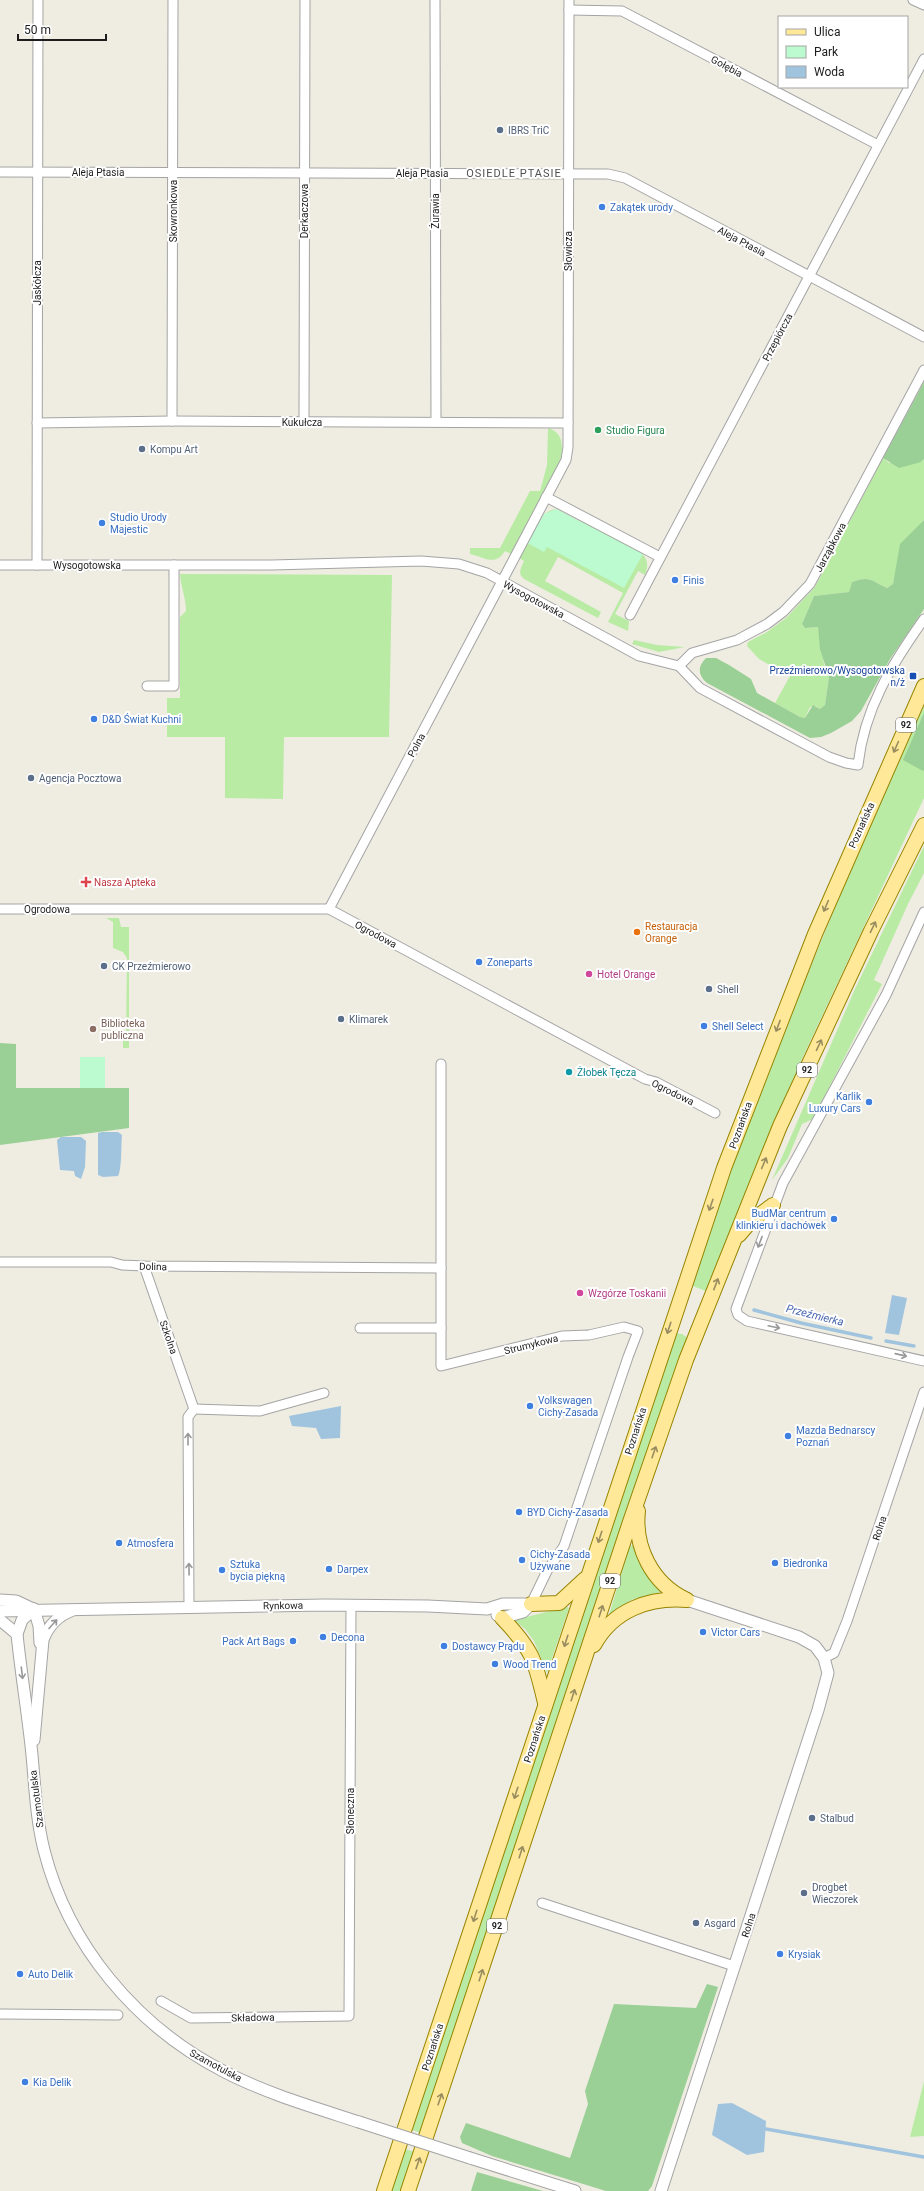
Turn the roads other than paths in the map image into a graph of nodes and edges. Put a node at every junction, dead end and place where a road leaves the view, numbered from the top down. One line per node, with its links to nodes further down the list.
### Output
1 (38, 0): 12 (street, Jaskółcza)
2 (173, 0): 13 (street, Skowronkowa)
3 (305, 0): 16 (street, Derkaczowa)
4 (435, 0): 14 (street, Żurawia)
5 (569, 0): 8 (street, Słowicza)
6 (913, 0): 7 (street)
7 (924, 5)
8 (569, 10): 10 (street, Gołębia); 15 (street, Słowicza)
9 (924, 59): 10 (street, Przepiórcza)
10 (878, 145): 17 (street, Przepiórcza)
11 (0, 172): 12 (street, Aleja Ptasia)
12 (37, 172): 13 (street, Aleja Ptasia); 23 (street, Jaskółcza)
13 (173, 172): 16 (street, Aleja Ptasia); 20 (street, Skowronkowa)
14 (435, 173): 15 (street, Aleja Ptasia); 16 (street, Aleja Ptasia); 22 (street, Żurawia)
15 (568, 173): 17 (street, Aleja Ptasia); 24 (street, Słowicza)
16 (304, 174): 21 (street, Derkaczowa)
17 (809, 276): 18 (street, Aleja Ptasia); 26 (street, Przepiórcza)
18 (924, 338)
19 (924, 370): 33 (street, Jarząbkowa)
20 (172, 421): 21 (street, Kukułcza); 23 (street, Kukułcza)
21 (304, 422): 22 (street, Kukułcza)
22 (436, 422): 24 (street, Kukułcza)
23 (37, 423): 28 (street, Jaskółcza)
24 (568, 423): 25 (street, Słowicza)
25 (546, 497): 26 (street); 30 (street, Słowicza)
26 (660, 557): 31 (street, Przepiórcza)
27 (0, 565): 28 (street, Wysogotowska)
28 (37, 565): 29 (street, Wysogotowska)
29 (174, 565): 30 (street, Wysogotowska); 34 (street)
30 (502, 581): 33 (street, Wysogotowska); 38 (street, Polna)
31 (630, 615)
32 (924, 619): 33 (street)
33 (679, 666)
34 (147, 686)
35 (924, 686): 54 (main road, Poznańska / 92, one-way to 54)
36 (924, 825): 43 (main road, 92, one-way to 36)
37 (0, 909): 38 (street, Ogrodowa)
38 (330, 909): 41 (street, Ogrodowa)
39 (924, 912): 42 (street)
40 (441, 1064): 46 (street)
41 (715, 1113)
42 (773, 1205): 43 (main road); 49 (street, one-way to 49)
43 (729, 1250): 53 (main road, 92, one-way to 43)
44 (0, 1262): 45 (street, Dolina)
45 (144, 1266): 46 (street, Dolina); 52 (street, Szkolna)
46 (441, 1268): 48 (street)
47 (360, 1328): 48 (street)
48 (441, 1328): 57 (street, Strumykowa)
49 (924, 1361)
50 (924, 1392): 68 (street, Rolna)
51 (324, 1393): 52 (street)
52 (194, 1409): 59 (street, one-way to 52)
53 (642, 1489): 56 (main road); 69 (main road, 92, one-way to 53)
54 (587, 1577): 57 (main road); 70 (main road, Poznańska / 92, one-way to 70)
55 (0, 1600): 60 (street, Rynkowa)
56 (687, 1600): 68 (street); 69 (main road)
57 (531, 1604): 62 (street, Rynkowa); 64 (street)
58 (351, 1605): 59 (street, Rynkowa); 62 (street, Rynkowa); 77 (street, Słoneczna)
59 (189, 1608): 61 (street, Rynkowa)
60 (34, 1609): 61 (street, Rynkowa); 63 (street, Rynkowa); 66 (street); 67 (street, Szamotulska)
61 (78, 1609): 67 (street, Szamotulska, one-way to 61)
62 (487, 1609): 64 (street)
63 (0, 1611)
64 (502, 1618): 70 (main road)
65 (0, 1620): 66 (street)
66 (17, 1634): 71 (street, Szamotulska, one-way to 71)
67 (41, 1649): 71 (street, Szamotulska)
68 (824, 1658): 73 (street, Rolna)
69 (580, 1674): 79 (main road, 92, one-way to 69)
70 (545, 1704): 78 (main road, Poznańska / 92, one-way to 78)
71 (32, 1754): 80 (street, Szamotulska, bridge)
72 (542, 1903): 73 (street)
73 (734, 1966): 81 (street, Rolna)
74 (161, 2001): 77 (street, Składowa)
75 (0, 2014): 76 (street)
76 (118, 2014)
77 (349, 2016)
78 (384, 2191)
79 (408, 2191)
80 (575, 2191)
81 (661, 2191)

